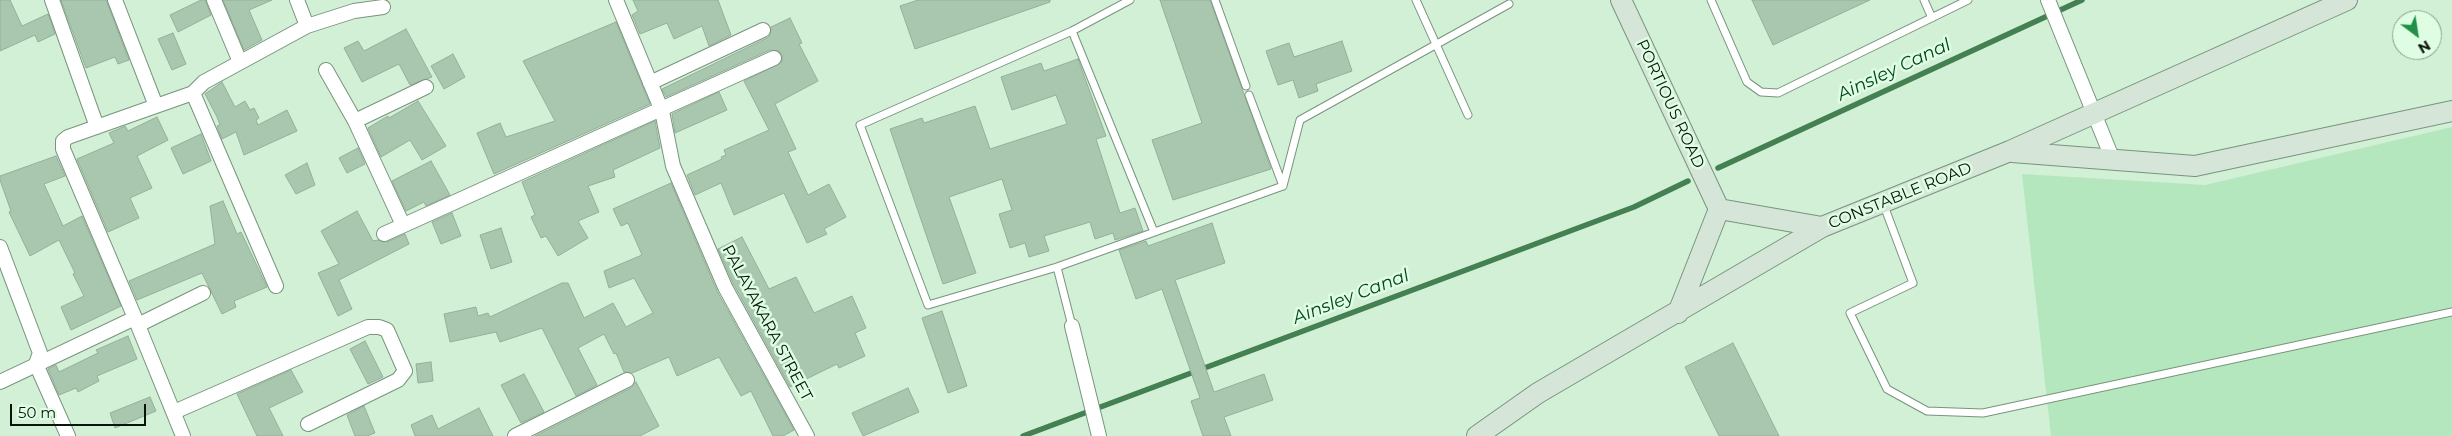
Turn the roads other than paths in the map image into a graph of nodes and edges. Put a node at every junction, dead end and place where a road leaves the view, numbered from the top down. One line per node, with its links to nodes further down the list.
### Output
1 (52, 0): 37 (street)
2 (115, 0): 31 (street)
3 (214, 0): 24 (street)
4 (297, 0): 19 (street)
5 (616, 0): 26 (street, PALAYAKARA STREET)
6 (1130, 0): 21 (lane)
7 (1215, 0): 27 (lane)
8 (1416, 0): 22 (lane)
9 (1621, 0): 42 (main road, PORTIOUS ROAD)
10 (1712, 0): 18 (lane)
11 (1924, 0): 18 (lane)
12 (1968, 0): 18 (lane)
13 (2347, 0): 34 (main road, CONSTABLE ROAD)
14 (2049, 3): 34 (street)
15 (1509, 4): 22 (lane)
16 (352, 6): 17 (street); 19 (street)
17 (383, 7)
18 (1932, 18)
19 (307, 26): 24 (street)
20 (763, 30): 26 (street)
21 (1072, 31): 45 (lane); 48 (lane)
22 (1435, 45): 35 (lane); 40 (lane)
23 (774, 58): 32 (street)
24 (240, 62): 29 (street)
25 (326, 70): 36 (street)
26 (650, 82): 32 (street, PALAYAKARA STREET)
27 (1246, 86)
28 (426, 87): 36 (street)
29 (193, 93): 31 (street); 49 (street)
30 (1249, 95): 40 (lane)
31 (156, 106): 37 (street)
32 (662, 110): 43 (street); 63 (street, PALAYAKARA STREET)
33 (2452, 111): 39 (main road)
34 (2094, 114): 38 (main road, CONSTABLE ROAD); 39 (street)
35 (1468, 115)
36 (355, 121): 43 (street)
37 (97, 127): 53 (street)
38 (2010, 151): 39 (main road); 41 (main road, CONSTABLE ROAD)
39 (2113, 160)
40 (1283, 186): 45 (lane)
41 (1883, 203): 44 (main road, CONSTABLE ROAD); 51 (lane)
42 (1720, 209): 44 (main road); 52 (main road)
43 (403, 225): 46 (street)
44 (1822, 228): 52 (main road, CONSTABLE ROAD)
45 (1154, 232): 48 (lane)
46 (384, 234)
47 (0, 247): 55 (street)
48 (1057, 267): 54 (lane)
49 (276, 286)
50 (203, 293): 53 (street)
51 (2452, 312)
52 (1678, 313): 65 (main road, CONSTABLE ROAD)
53 (137, 321): 55 (street); 58 (street)
54 (1072, 326): 64 (street)
55 (36, 364): 57 (street); 61 (street)
56 (627, 380): 60 (street)
57 (0, 382)
58 (174, 412): 59 (street); 62 (street)
59 (308, 424)
60 (517, 435)
61 (68, 436)
62 (183, 436)
63 (807, 436)
64 (1099, 436)
65 (1477, 436)

